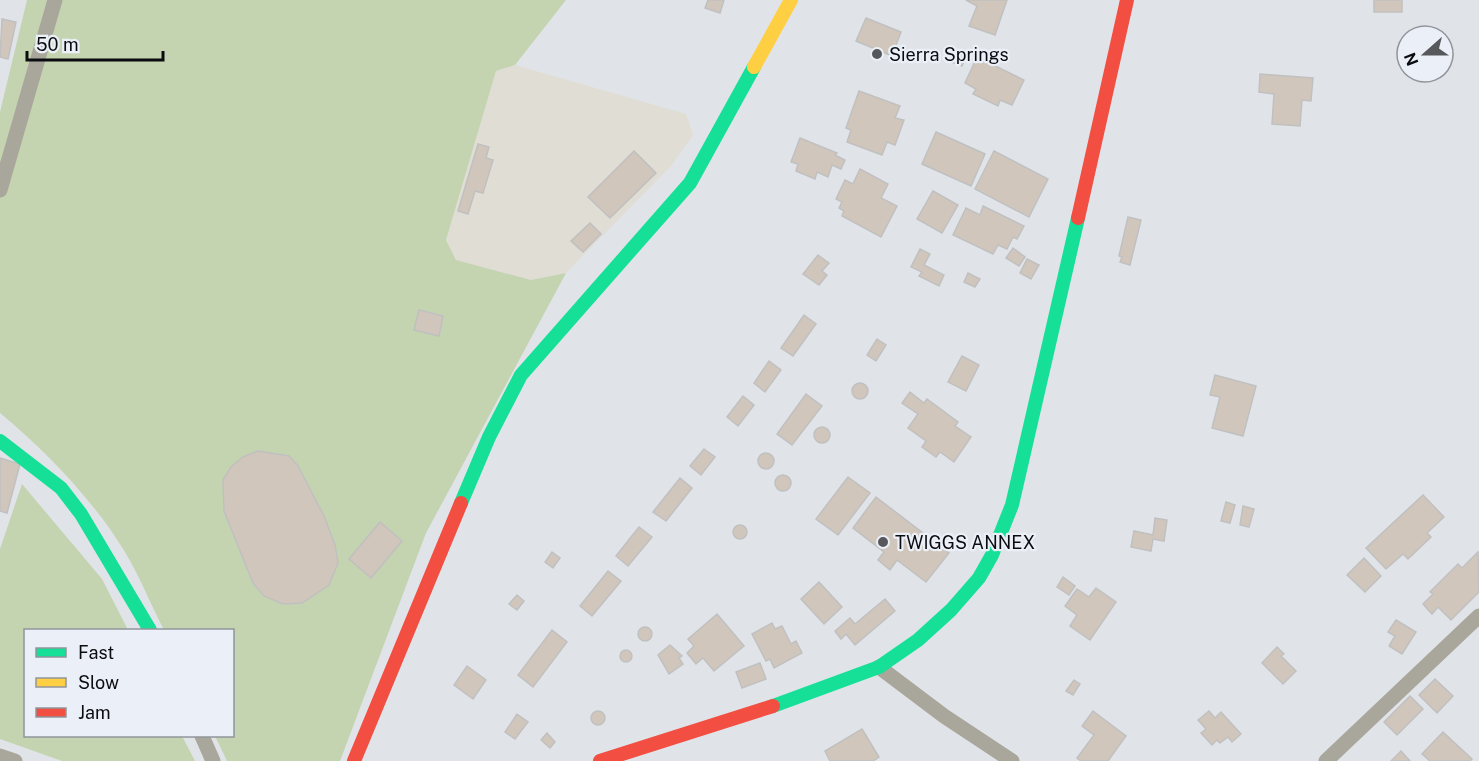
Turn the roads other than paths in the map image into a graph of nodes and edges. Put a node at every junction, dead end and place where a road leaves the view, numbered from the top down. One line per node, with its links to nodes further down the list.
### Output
1 (55, 0): 4 (street)
2 (791, 0): 13 (street)
3 (1127, 0): 8 (street)
4 (0, 190)
5 (0, 441): 7 (street)
6 (1479, 616): 16 (street)
7 (149, 629)
8 (879, 666): 14 (street); 15 (street)
9 (203, 737): 12 (street)
10 (0, 756): 11 (street)
11 (15, 761)
12 (213, 761)
13 (354, 761)
14 (600, 761)
15 (1012, 761)
16 (1326, 761)

